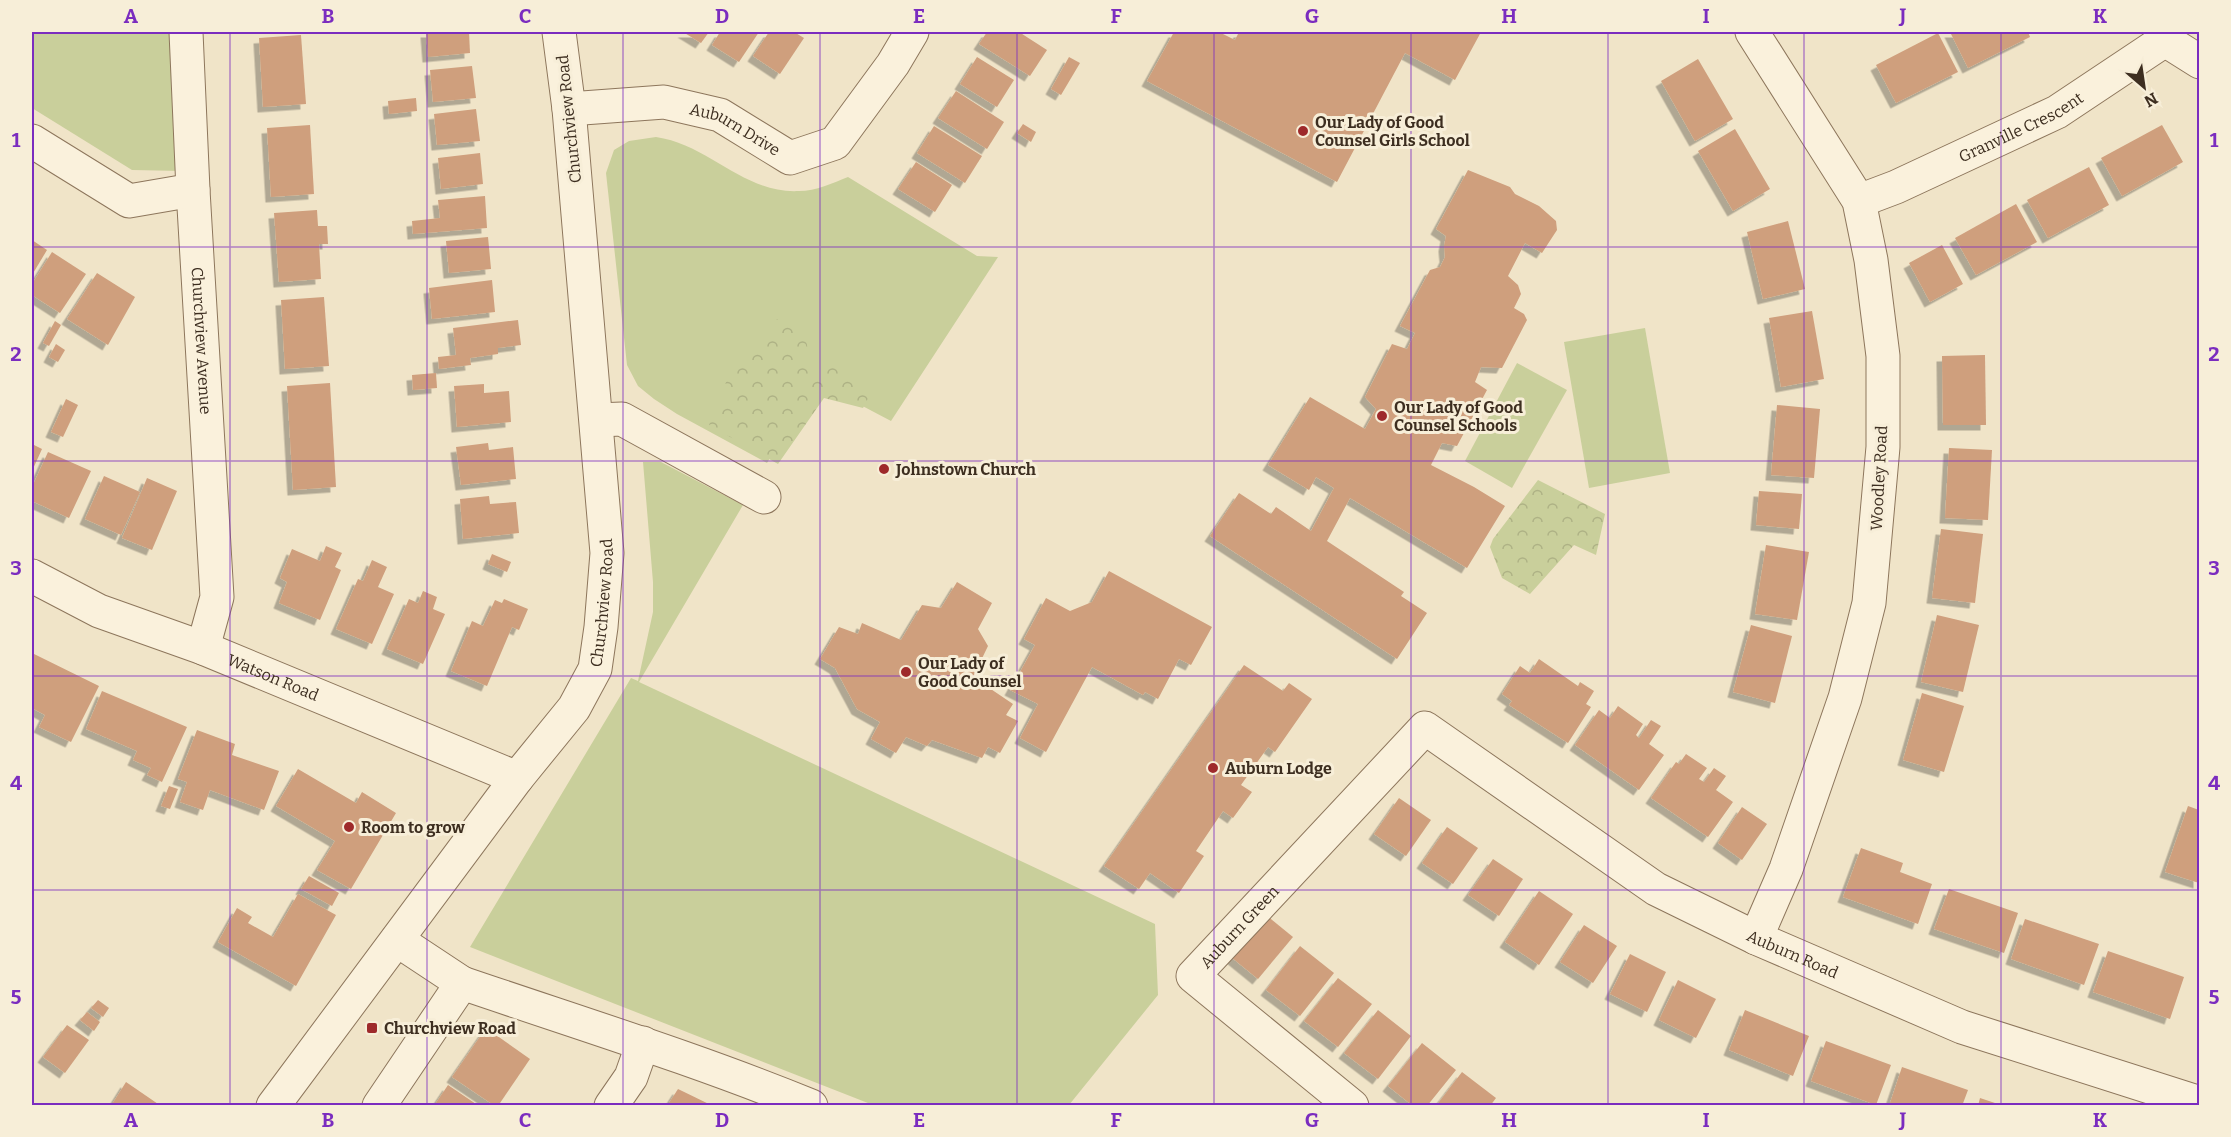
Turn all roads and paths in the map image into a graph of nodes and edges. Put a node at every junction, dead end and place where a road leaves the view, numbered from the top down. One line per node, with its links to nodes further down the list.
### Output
1 (186, 32): 9 (street, Churchview Avenue)
2 (559, 32): 7 (street, Churchview Road)
3 (912, 32): 7 (street, Auburn Drive)
4 (1752, 32): 10 (street, Woodley Road)
5 (2166, 36): 6 (street); 10 (street, Granville Crescent)
6 (2199, 62)
7 (569, 109): 11 (street, Churchview Road)
8 (32, 141): 9 (street)
9 (193, 190): 14 (street, Churchview Avenue)
10 (1859, 201): 17 (street, Woodley Road)
11 (597, 420): 12 (street); 16 (street, Churchview Road)
12 (764, 497)
13 (32, 576): 14 (street, Watson Road)
14 (203, 648): 16 (street, Watson Road)
15 (1425, 728): 17 (street, Auburn Road); 26 (street, Auburn Green)
16 (517, 778): 18 (street, Churchview Road)
17 (1756, 938): 22 (street, Auburn Road)
18 (397, 940): 19 (street); 23 (street, Churchview Road)
19 (462, 983): 20 (street); 24 (street)
20 (643, 1043): 21 (street); 25 (street)
21 (619, 1102)
22 (2199, 1103)
23 (273, 1106)
24 (379, 1106)
25 (811, 1106)
26 (1352, 1106)

